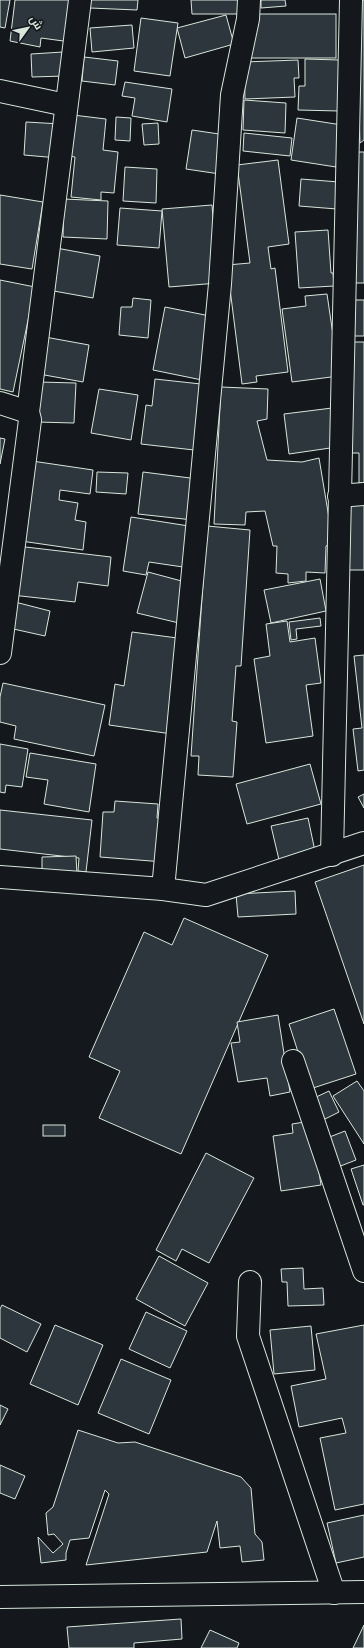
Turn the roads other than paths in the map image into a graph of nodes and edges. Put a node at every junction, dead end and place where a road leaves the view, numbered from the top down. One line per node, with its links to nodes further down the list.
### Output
1 (80, 0): 5 (street)
2 (249, 0): 15 (street)
3 (351, 0): 9 (street)
4 (0, 91): 5 (street)
5 (66, 105): 7 (street)
6 (0, 403): 7 (street)
7 (28, 412): 10 (street)
8 (364, 494): 9 (street)
9 (340, 496): 13 (street)
10 (6, 561): 11 (street)
11 (0, 653)
12 (364, 843): 13 (street)
13 (332, 855): 15 (street)
14 (0, 877): 15 (street)
15 (164, 889)
16 (293, 1061): 17 (street)
17 (364, 1272)
18 (250, 1282): 20 (street)
19 (364, 1592): 20 (street)
20 (334, 1593): 21 (street)
21 (0, 1598)

